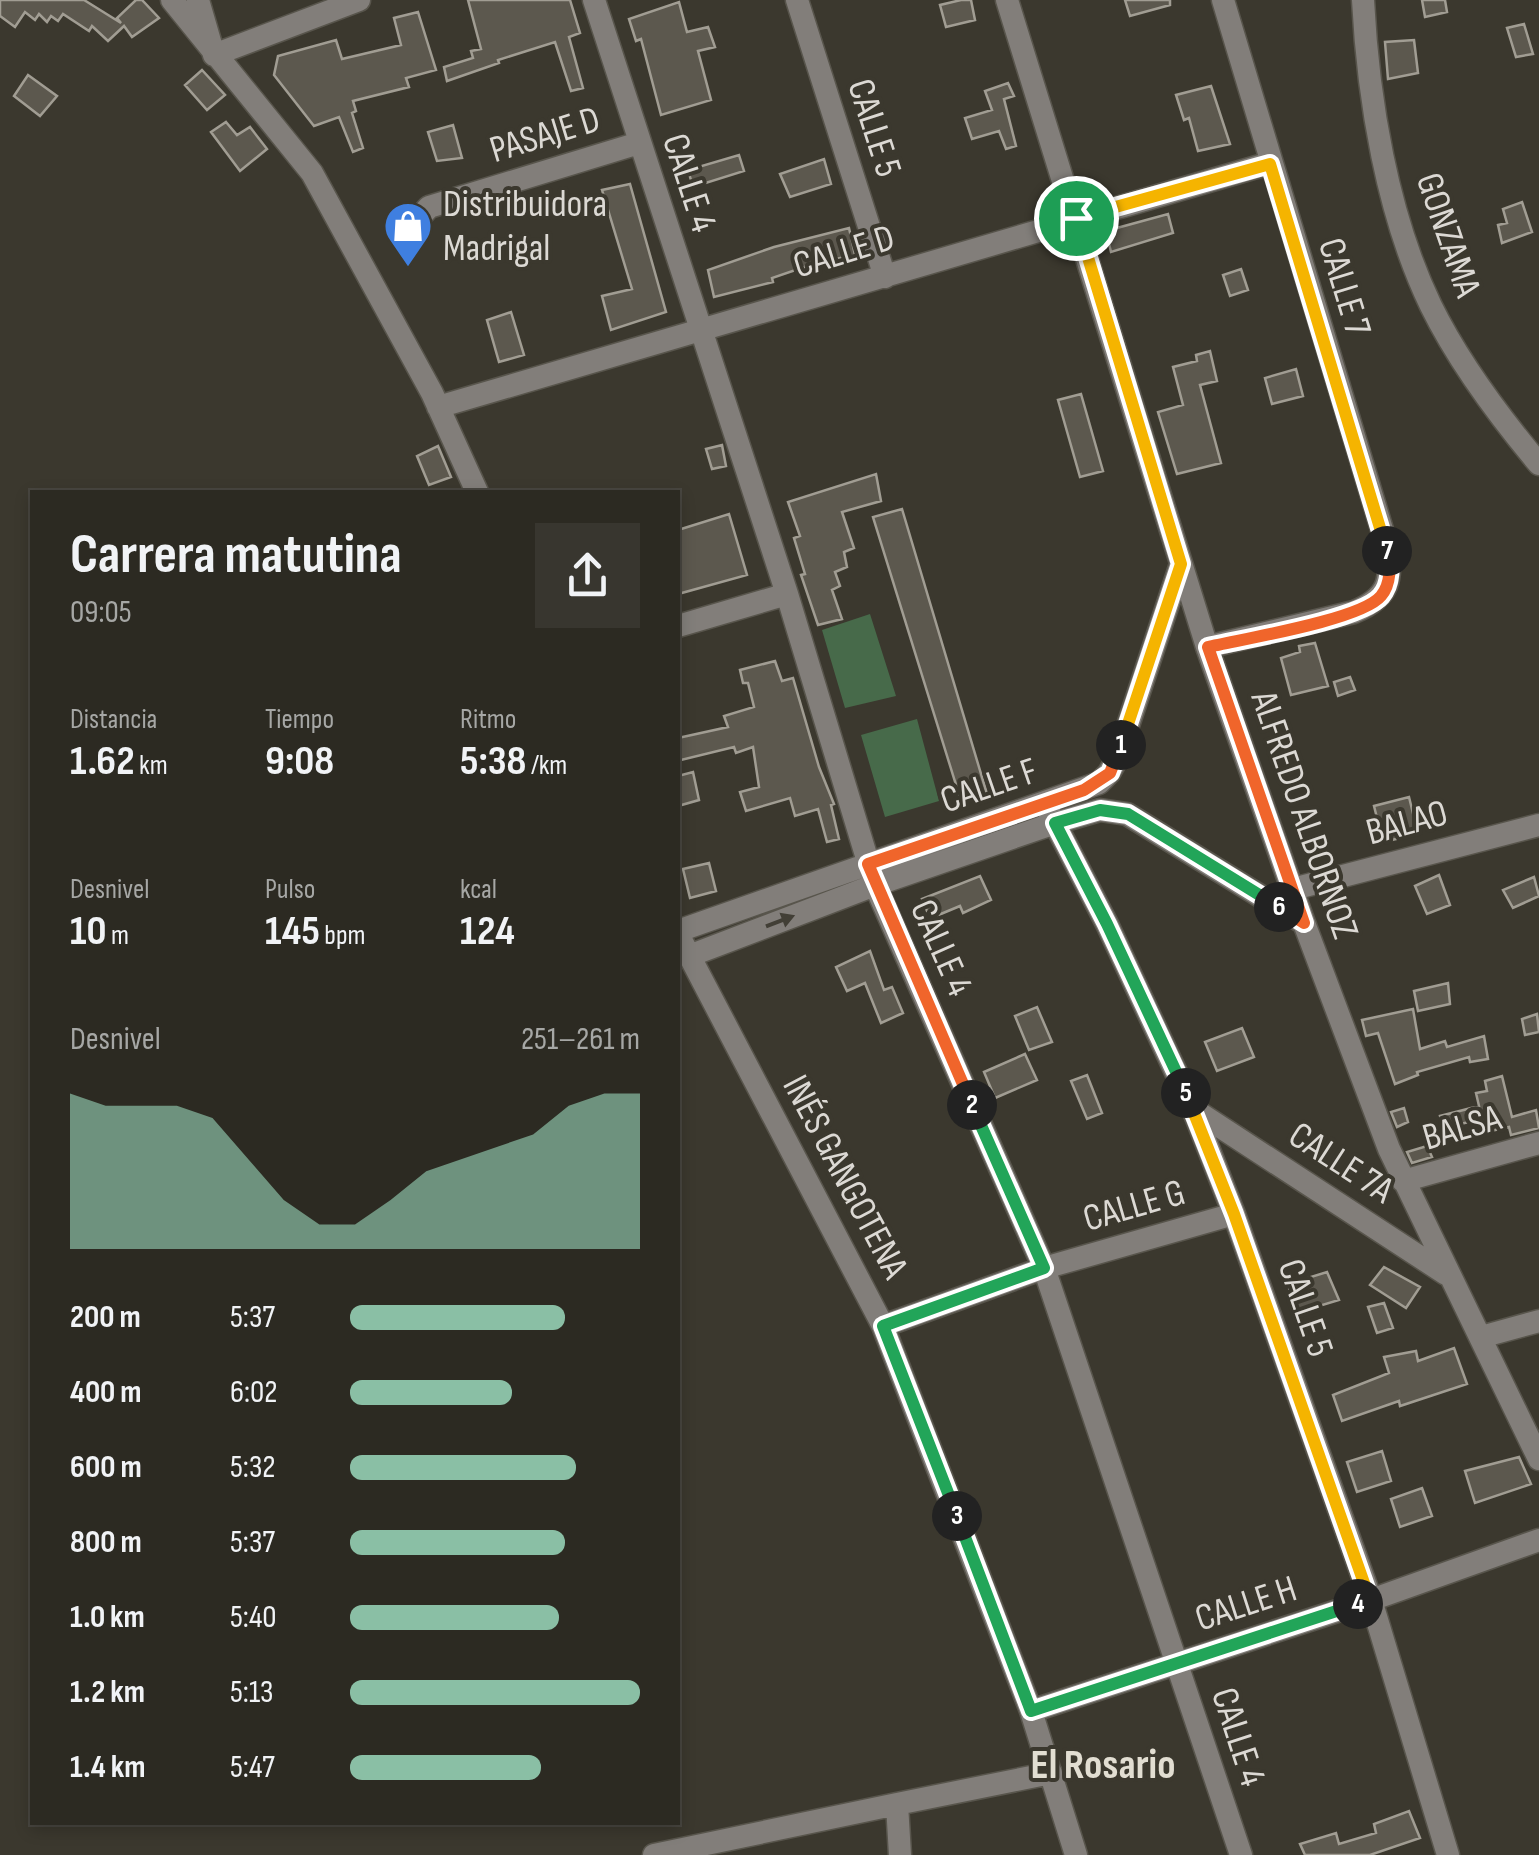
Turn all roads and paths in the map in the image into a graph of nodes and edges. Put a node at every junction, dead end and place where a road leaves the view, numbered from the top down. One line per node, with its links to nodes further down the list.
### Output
1 (172, 0): 9 (street)
2 (198, 0): 9 (street)
3 (359, 0): 9 (street)
4 (594, 0): 10 (street, CALLE 4)
5 (797, 0): 14 (street, CALLE 5)
6 (1006, 0): 13 (street, ALFREDO ALBORNOZ)
7 (1223, 0): 11 (street, CALLE 7)
8 (1363, 0): 17 (street, GONZAMA)
9 (214, 55): 16 (street)
10 (639, 144): 12 (street, PASAJE D); 15 (street, CALLE 4)
11 (1270, 164): 13 (street, CALLE D); 22 (street, CALLE 7)
12 (418, 218)
13 (1076, 218): 14 (street, CALLE D); 19 (street, ALFREDO ALBORNOZ)
14 (885, 277): 15 (street, CALLE D)
15 (701, 330): 16 (street, CALLE D); 20 (street, CALLE 4)
16 (438, 407): 18 (street)
17 (1539, 464)
18 (476, 490)
19 (1181, 564): 22 (street, ALFREDO ALBORNOZ); 23 (street, CALLE F)
20 (786, 594): 21 (street); 25 (street, CALLE 4)
21 (680, 625)
22 (1208, 647): 26 (street, ALFREDO ALBORNOZ)
23 (1050, 814): 25 (street, CALLE F); 27 (street, CALLE F); 29 (street, CALLE 5)
24 (1539, 825): 26 (street, BALAO)
25 (871, 874): 28 (street, CALLE F); 33 (street, CALLE 4)
26 (1292, 889): 27 (street, ALFREDO ALBORNOZ)
27 (1304, 923): 31 (street, ALFREDO ALBORNOZ)
28 (681, 940): 36 (street, INÉS GANGOTENA)
29 (1194, 1109): 32 (street, CALLE 5); 34 (street, CALLE 7A)
30 (1539, 1143): 31 (street, BALSA)
31 (1403, 1181): 34 (street, ALFREDO ALBORNOZ)
32 (1234, 1214): 33 (street, CALLE G); 40 (street, CALLE 5)
33 (1044, 1268): 36 (street, CALLE G); 41 (street, CALLE 4)
34 (1450, 1276): 37 (street, ALFREDO ALBORNOZ)
35 (1539, 1321): 37 (street)
36 (883, 1326): 42 (street, INÉS GANGOTENA)
37 (1481, 1338): 38 (street, ALFREDO ALBORNOZ)
38 (1539, 1460)
39 (1539, 1540): 40 (street, CALLE H)
40 (1370, 1600): 41 (street, CALLE H); 50 (street, CALLE 5)
41 (1178, 1664): 42 (street, CALLE H); 49 (street, CALLE 4)
42 (1031, 1711): 43 (street, INÉS GANGOTENA)
43 (1051, 1773): 44 (street); 48 (street, INÉS GANGOTENA)
44 (897, 1804): 45 (street); 47 (street)
45 (703, 1850): 46 (street)
46 (654, 1855)
47 (900, 1855)
48 (1076, 1855)
49 (1240, 1855)
50 (1448, 1855)

